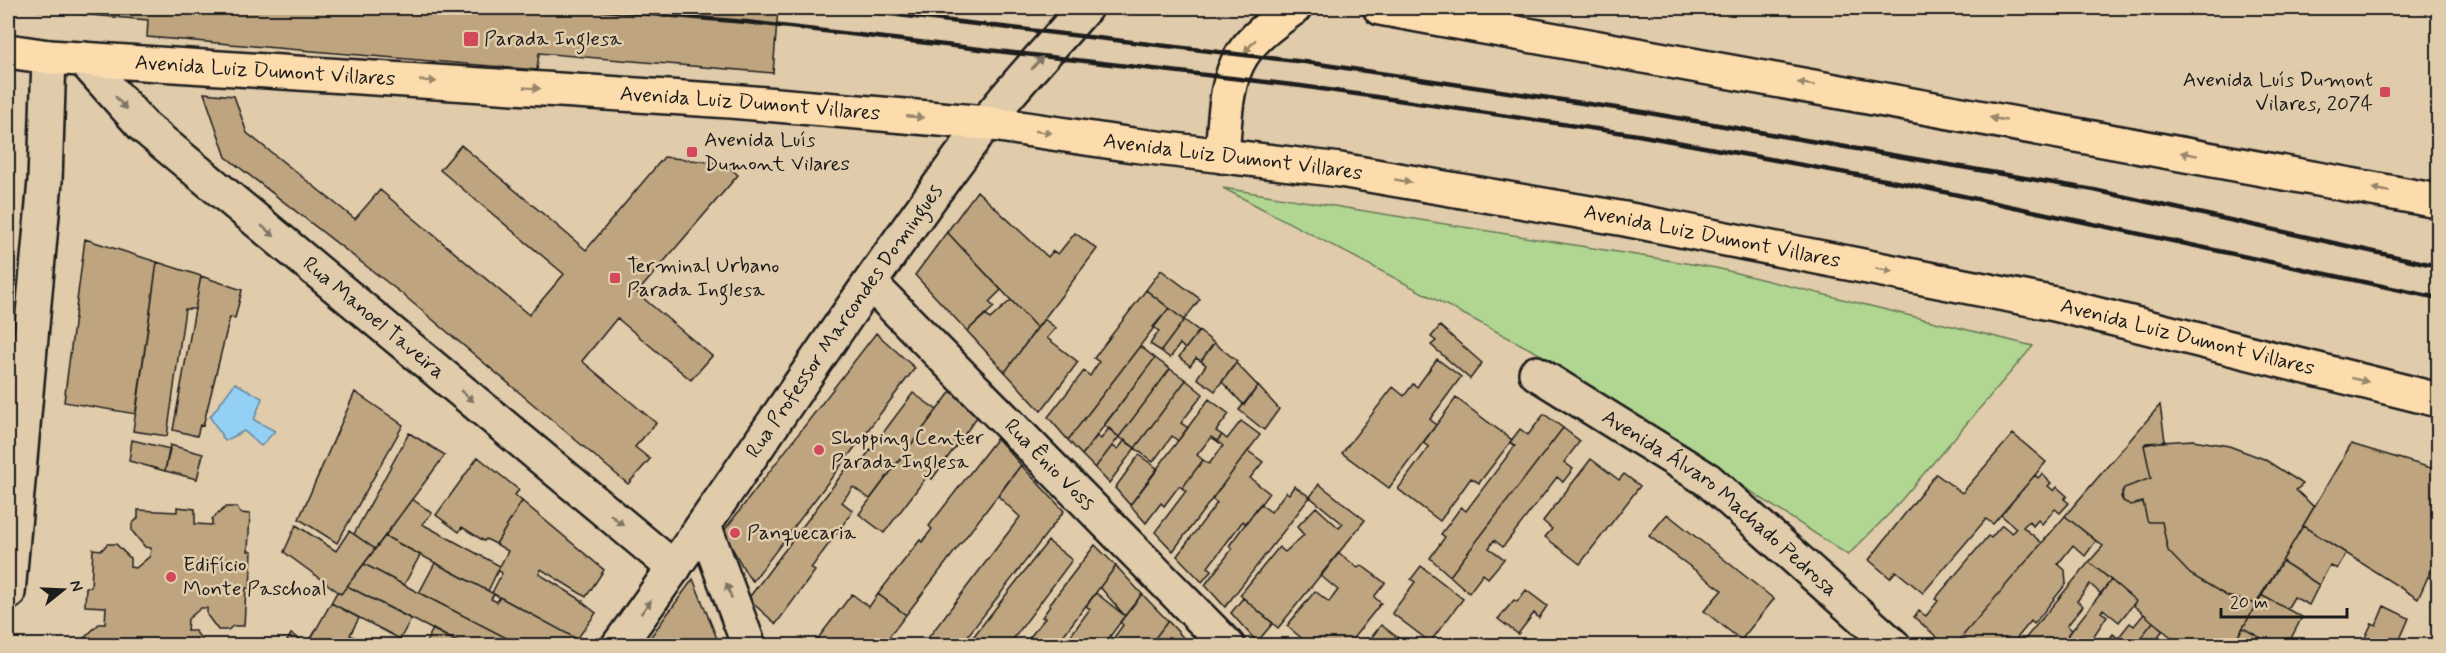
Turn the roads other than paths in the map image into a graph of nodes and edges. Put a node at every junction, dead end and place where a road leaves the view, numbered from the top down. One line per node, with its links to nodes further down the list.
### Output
1 (1085, 8): 7 (street, Rua Professor Marcondes Domingues, one-way to 1)
2 (1294, 8): 8 (main road, one-way to 8)
3 (1380, 8): 9 (main road, one-way to 3)
4 (8, 51): 5 (main road, Avenida Luiz Dumont Villares)
5 (49, 57): 6 (main road, Avenida Luiz Dumont Villares); 15 (street)
6 (83, 59): 7 (main road, Avenida Luiz Dumont Villares, one-way to 7); 14 (street, Rua Manoel Taveira, one-way to 14)
7 (986, 123): 8 (main road, Avenida Luiz Dumont Villares, one-way to 8); 10 (street, Rua Professor Marcondes Domingues)
8 (1222, 156): 12 (main road, Avenida Luiz Dumont Villares, one-way to 12)
9 (2439, 201)
10 (871, 284): 13 (street, Rua Professor Marcondes Domingues); 18 (street, Rua Ênio Voss)
11 (1536, 373): 19 (street, Avenida Álvaro Machado Pedrosa)
12 (2439, 400)
13 (704, 525): 14 (street, Rua Professor Marcondes Domingues); 17 (street, one-way to 13)
14 (674, 568): 16 (street, Rua Professor Marcondes Domingues, one-way to 14)
15 (8, 593)
16 (618, 645)
17 (749, 645)
18 (1228, 645)
19 (1894, 645)

